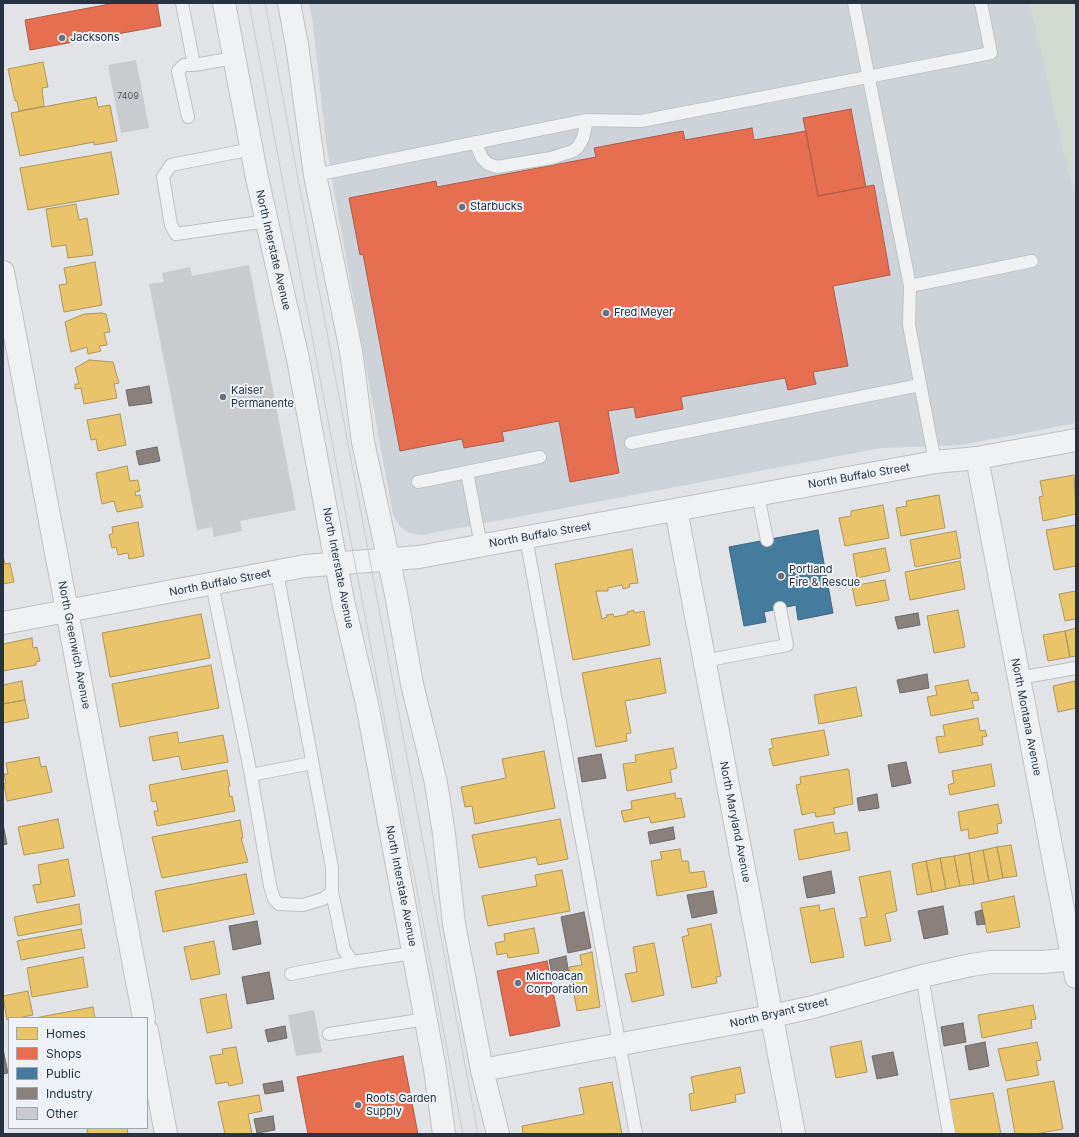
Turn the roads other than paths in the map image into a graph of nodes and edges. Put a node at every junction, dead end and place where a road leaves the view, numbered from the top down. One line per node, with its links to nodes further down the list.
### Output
1 (182, 3): 7 (lane)
2 (224, 3): 6 (street, North Interstate Avenue)
3 (289, 3): 13 (street)
4 (854, 3): 8 (lane)
5 (981, 3): 8 (lane)
6 (234, 58): 7 (lane); 12 (street, North Interstate Avenue)
7 (194, 65): 9 (lane)
8 (869, 77): 10 (lane); 17 (lane)
9 (188, 117)
10 (587, 120): 11 (lane); 11 (lane)
11 (475, 142): 13 (lane)
12 (252, 149): 14 (street, North Interstate Avenue); 14 (lane)
13 (315, 174): 31 (street)
14 (267, 221): 32 (street, North Interstate Avenue)
15 (1032, 262): 17 (lane)
16 (3, 272): 36 (street, North Greenwich Avenue)
17 (910, 286): 18 (lane)
18 (920, 385): 20 (lane); 23 (lane)
19 (1076, 440): 22 (street, North Buffalo Street)
20 (631, 443)
21 (540, 458): 24 (lane)
22 (977, 458): 23 (street, North Buffalo Street); 40 (street, North Montana Avenue)
23 (935, 462): 26 (street, North Buffalo Street)
24 (467, 472): 25 (lane); 30 (lane)
25 (418, 482)
26 (758, 495): 27 (street, North Buffalo Street); 29 (lane)
27 (676, 510): 28 (street, North Buffalo Street); 38 (street, North Maryland Avenue)
28 (526, 538): 30 (street, North Buffalo Street); 54 (lane)
29 (767, 540)
30 (481, 546): 31 (street, North Buffalo Street)
31 (388, 560): 32 (street, North Buffalo Street); 55 (street)
32 (336, 564): 33 (street, North Buffalo Street); 44 (street, North Interstate Avenue)
33 (277, 572): 34 (street, North Buffalo Street); 41 (lane)
34 (212, 584): 36 (street, North Buffalo Street); 42 (lane)
35 (780, 608): 38 (lane)
36 (68, 611): 37 (street, North Buffalo Street); 50 (street, North Greenwich Avenue)
37 (3, 623)
38 (704, 661): 49 (street, North Maryland Avenue)
39 (1076, 668): 40 (lane)
40 (1019, 678): 46 (street, North Montana Avenue)
41 (312, 763): 42 (lane); 43 (lane)
42 (251, 775): 43 (lane)
43 (332, 892): 45 (lane)
44 (413, 953): 45 (lane); 51 (street, North Interstate Avenue)
45 (353, 962): 47 (lane)
46 (1075, 965): 48 (street, North Bryant Street)
47 (291, 974)
48 (922, 976): 49 (street, North Bryant Street); 61 (lane)
49 (772, 1016): 54 (street, North Bryant Street); 60 (street, North Maryland Avenue)
50 (144, 1017)
51 (426, 1019): 52 (lane); 57 (street, North Interstate Avenue)
52 (330, 1034)
53 (148, 1036): 56 (street)
54 (620, 1045): 55 (street, North Bryant Street); 59 (lane)
55 (482, 1070): 58 (street)
56 (166, 1134)
57 (444, 1134)
58 (498, 1134)
59 (636, 1134)
60 (794, 1134)
61 (949, 1134)

